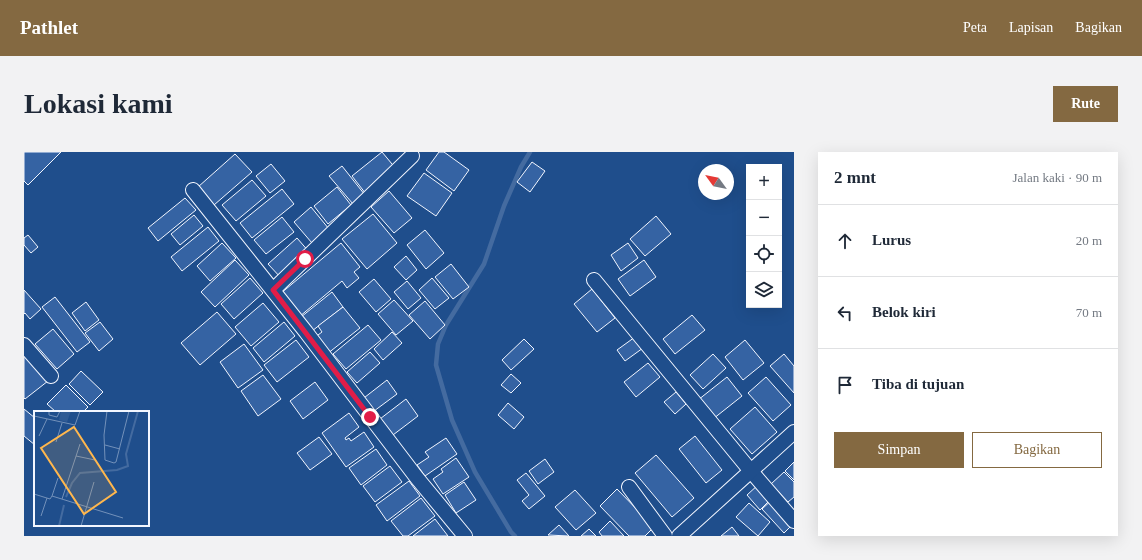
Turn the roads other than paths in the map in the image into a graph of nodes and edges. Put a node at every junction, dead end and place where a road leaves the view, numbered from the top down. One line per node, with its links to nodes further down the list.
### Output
1 (412, 156): 4 (street)
2 (193, 190): 4 (street)
3 (594, 280): 8 (street)
4 (273, 290): 11 (street)
5 (24, 345): 6 (street)
6 (51, 376)
7 (794, 432): 8 (street)
8 (750, 470): 10 (street); 13 (street)
9 (629, 487): 12 (street)
10 (794, 521)
11 (465, 536)
12 (665, 536)
13 (679, 536)

